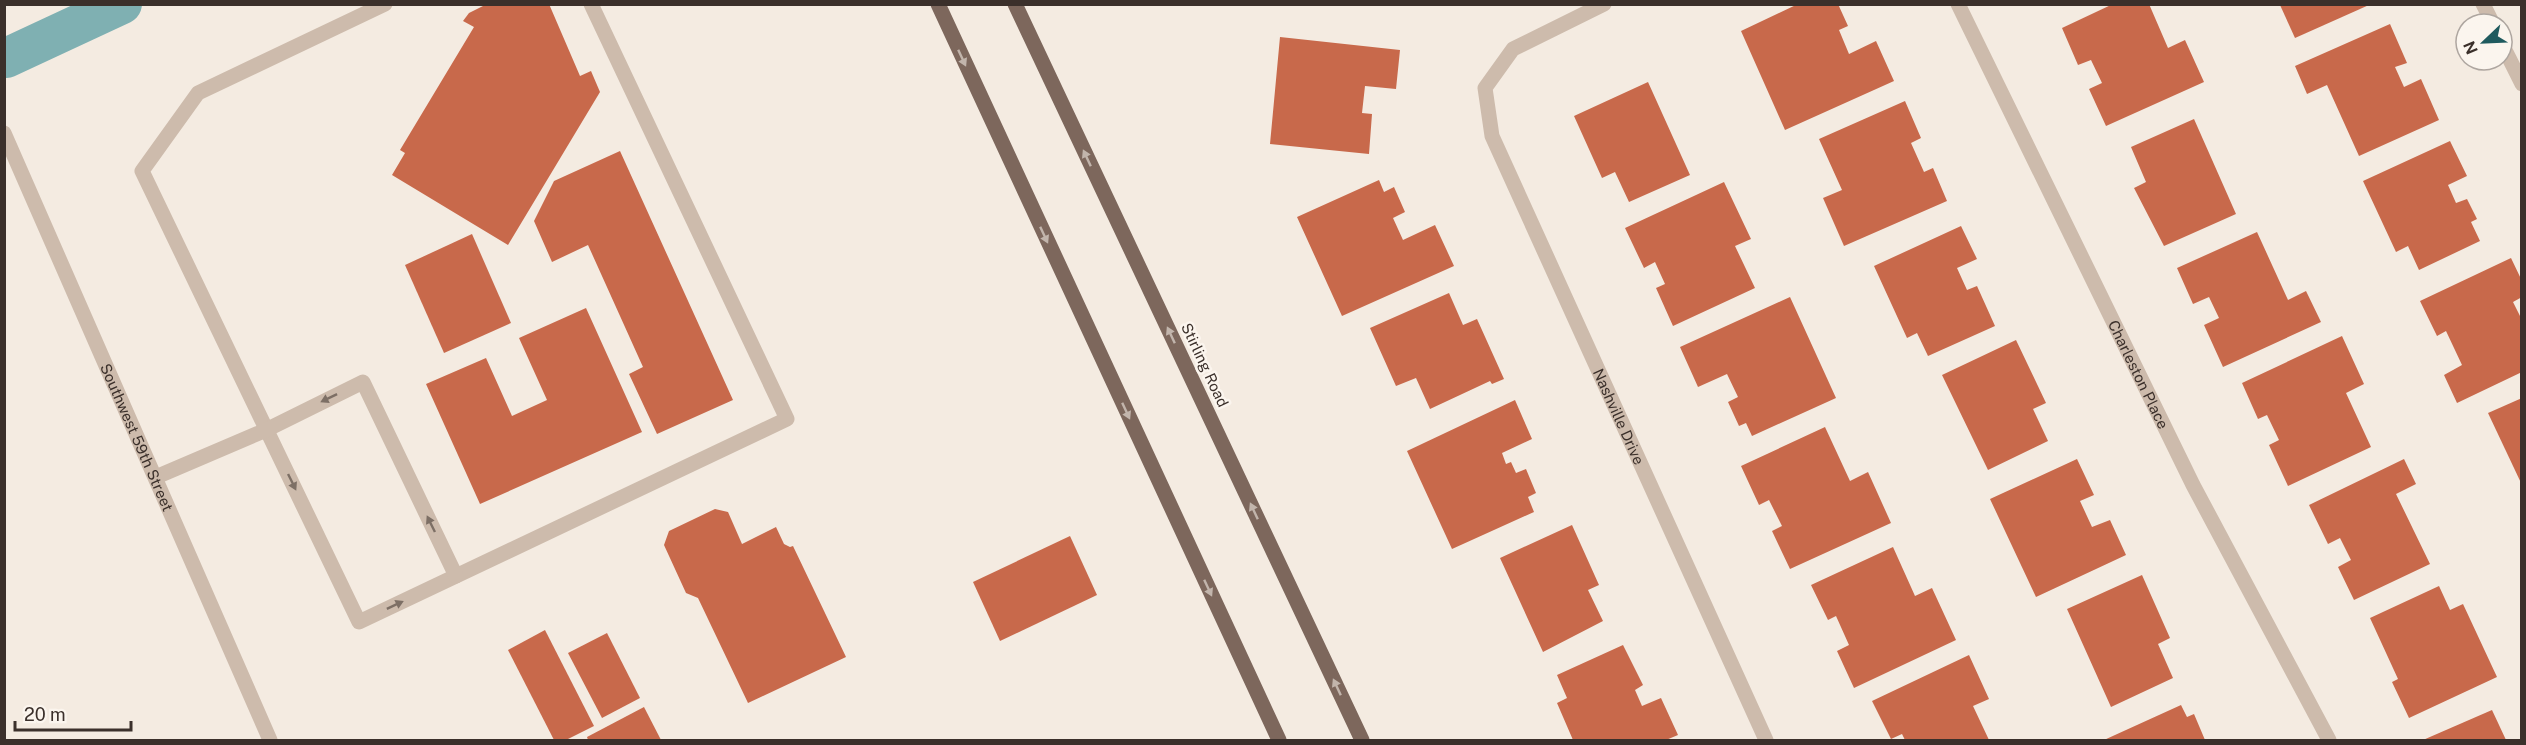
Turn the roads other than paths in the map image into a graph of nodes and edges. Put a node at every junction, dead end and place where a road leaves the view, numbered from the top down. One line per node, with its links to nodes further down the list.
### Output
1 (385, 4): 10 (street)
2 (591, 4): 12 (street)
3 (938, 4): 14 (main road, one-way to 14)
4 (1015, 4): 15 (main road, Stirling Road, one-way to 4)
5 (1604, 4): 16 (street, Nashville Drive)
6 (1958, 4): 17 (street, Charleston Place)
7 (2514, 68): 8 (street)
8 (2522, 84)
9 (4, 133): 11 (street, Southwest 59th Street)
10 (266, 430): 11 (street); 12 (street, one-way to 12); 12 (street, one-way to 10)
11 (156, 477): 13 (street, Southwest 59th Street)
12 (456, 576)
13 (270, 741)
14 (1279, 741)
15 (1362, 741)
16 (1766, 741)
17 (2329, 741)

